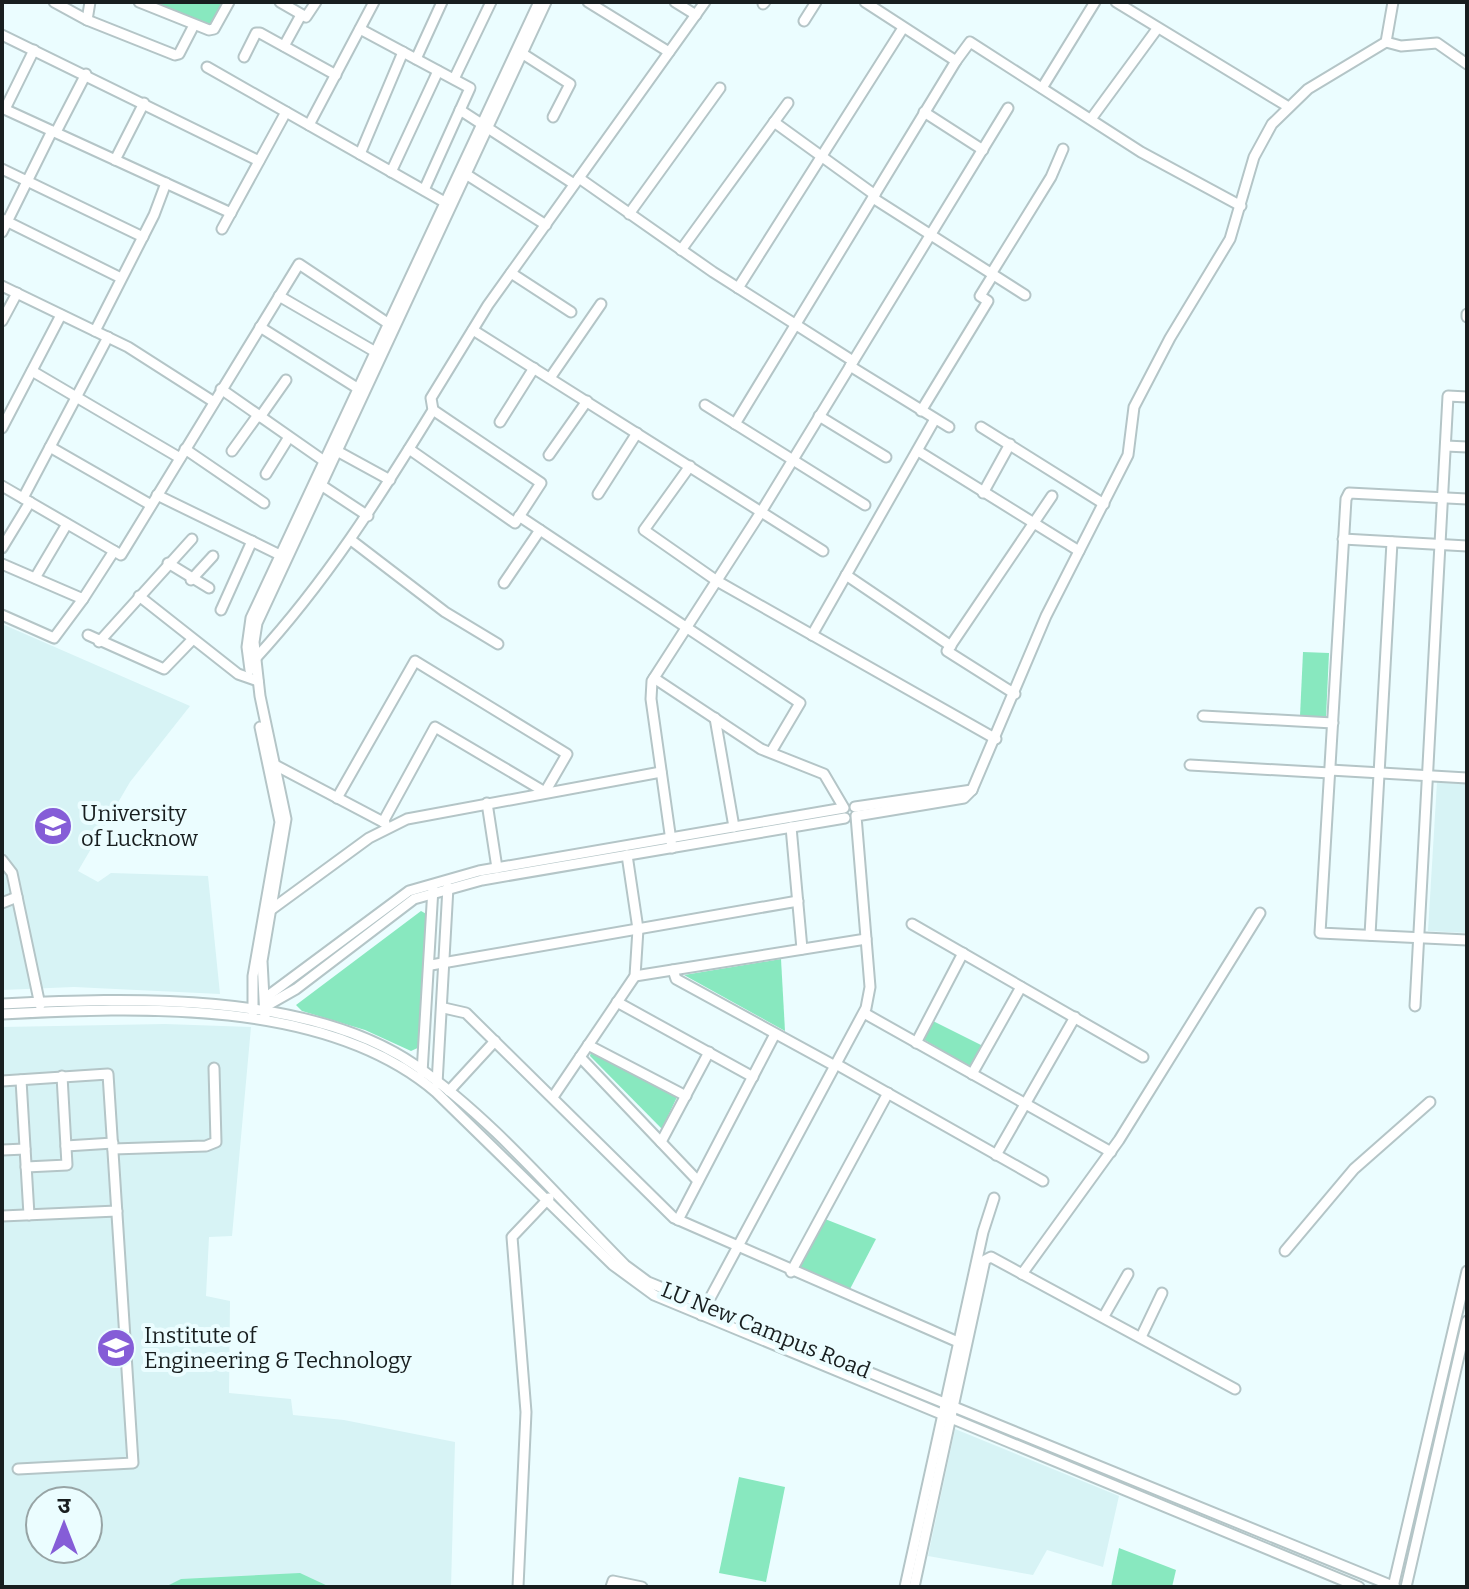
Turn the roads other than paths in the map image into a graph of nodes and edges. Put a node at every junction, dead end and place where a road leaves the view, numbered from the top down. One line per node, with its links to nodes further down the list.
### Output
1 (54, 2): 22 (street)
2 (90, 2): 22 (street)
3 (139, 2): 24 (street)
4 (229, 2): 24 (street)
5 (280, 2): 20 (street)
6 (316, 2): 20 (street)
7 (373, 2): 26 (street)
8 (442, 2): 36 (street)
9 (491, 2): 43 (street)
10 (588, 2): 34 (street)
11 (675, 2): 21 (street)
12 (705, 2): 21 (street)
13 (816, 2): 23 (street)
14 (865, 2): 25 (street)
15 (1080, 2): 19 (street)
16 (1116, 2): 27 (street)
17 (1393, 2): 29 (street)
18 (541, 3): 33 (street)
19 (1093, 5): 45 (street)
20 (301, 15): 30 (street)
21 (696, 15): 34 (street)
22 (87, 20): 24 (street)
23 (804, 21)
24 (194, 25)
25 (903, 28): 37 (street); 63 (street)
26 (360, 29): 32 (street); 42 (street)
27 (1157, 29): 48 (street); 55 (street)
28 (2, 35): 31 (street)
29 (1386, 42): 38 (street); 48 (street)
30 (284, 46): 35 (street); 42 (street)
31 (34, 50): 41 (street); 49 (street)
32 (403, 52): 36 (street); 62 (street)
33 (520, 52): 54 (street); 58 (street)
34 (669, 52): 70 (street)
35 (244, 57)
36 (416, 59): 40 (street)
37 (956, 61): 45 (street); 53 (street)
38 (1467, 64)
39 (207, 67): 52 (street)
40 (438, 71): 43 (street); 67 (street)
41 (86, 74): 46 (street); 59 (street)
42 (336, 75): 57 (street)
43 (454, 79): 51 (street)
44 (720, 88): 77 (street)
45 (1042, 88): 55 (street)
46 (144, 103): 64 (street); 65 (street)
47 (788, 103): 56 (street)
48 (1287, 106): 75 (street)
49 (4, 108): 59 (street)
50 (1008, 108): 61 (street)
51 (460, 110): 58 (street); 72 (street)
52 (286, 112): 57 (street); 65 (street)
53 (924, 112): 61 (street); 73 (street)
54 (553, 117)
55 (1091, 119): 75 (street)
56 (774, 122): 63 (street); 84 (street)
57 (309, 125): 62 (street)
58 (486, 125): 68 (street); 70 (street)
59 (54, 132): 64 (street); 69 (street)
60 (1063, 149): 86 (street)
61 (983, 150): 82 (street)
62 (360, 154): 67 (street)
63 (823, 154): 73 (street); 89 (street)
64 (115, 160): 71 (street)
65 (259, 161): 76 (street)
66 (2, 169): 69 (street)
67 (391, 172): 72 (street)
68 (464, 172): 74 (street); 79 (street)
69 (27, 181): 78 (street); 83 (street)
70 (577, 181): 77 (street); 79 (street)
71 (166, 183): 76 (street); 83 (street)
72 (424, 190): 74 (street)
73 (874, 196): 82 (street); 97 (street)
74 (448, 204): 98 (street)
75 (1241, 206): 154 (street)
76 (231, 213): 80 (street)
77 (629, 214): 84 (street)
78 (5, 220): 81 (street); 87 (street)
79 (546, 225): 85 (street)
80 (222, 229)
81 (2, 232)
82 (929, 236): 86 (street); 104 (street)
83 (143, 237): 87 (street)
84 (681, 250): 89 (street)
85 (511, 273): 94 (street); 100 (street)
86 (992, 274): 91 (street); 117 (street)
87 (121, 278): 101 (street)
88 (2, 286): 90 (street)
89 (738, 288): 97 (street)
90 (17, 293): 95 (street); 96 (street)
91 (1025, 295)
92 (279, 296): 98 (street); 99 (street); 103 (street)
93 (601, 304): 107 (street)
94 (571, 312)
95 (61, 315): 101 (street); 106 (street)
96 (2, 321)
97 (796, 325): 104 (street); 122 (street)
98 (392, 326): 103 (street)
99 (260, 327): 109 (street); 110 (street)
100 (473, 330): 105 (street); 116 (street)
101 (95, 331): 102 (street)
102 (108, 337): 111 (street); 114 (street)
103 (379, 354): 110 (street)
104 (851, 364): 117 (street); 119 (street)
105 (534, 368): 107 (street); 121 (street)
106 (32, 371): 111 (street); 125 (street)
107 (550, 378): 113 (street)
108 (286, 380): 118 (street)
109 (221, 389): 114 (street); 118 (street)
110 (362, 390): 134 (street); 140 (street)
111 (77, 396): 130 (street); 136 (street)
112 (1467, 397): 129 (street)
113 (587, 401): 126 (street); 137 (street)
114 (214, 402): 136 (street)
115 (705, 405): 122 (street)
116 (433, 410): 132 (street); 159 (street)
117 (921, 411): 120 (street)
118 (259, 416): 127 (street); 133 (street)
119 (819, 416): 138 (street); 139 (street)
120 (935, 419): 123 (street); 135 (street)
121 (500, 422)
122 (735, 424): 139 (street)
123 (949, 427)
124 (981, 427): 128 (street)
125 (2, 428)
126 (637, 433): 141 (street); 147 (street)
127 (289, 437): 140 (street); 142 (street)
128 (1010, 444): 146 (street); 154 (street)
129 (1446, 446): 131 (street); 150 (street)
130 (50, 447): 152 (street); 155 (street)
131 (1467, 447)
132 (409, 449): 143 (street); 159 (street)
133 (232, 451)
134 (337, 451): 140 (street); 143 (street)
135 (918, 451): 146 (street); 178 (street)
136 (182, 453): 148 (street); 153 (street)
137 (549, 455)
138 (886, 457)
139 (793, 459): 156 (street); 157 (street)
140 (328, 464): 144 (street); 175 (street)
141 (690, 466): 157 (street); 181 (street)
142 (266, 474)
143 (390, 480): 158 (street)
144 (321, 485): 158 (street); 175 (street)
145 (2, 486): 152 (street)
146 (983, 493): 161 (street)
147 (598, 494)
148 (157, 495): 155 (street); 166 (street)
149 (1052, 496): 161 (street)
150 (1443, 497): 151 (street); 164 (street); 168 (street)
151 (1467, 499)
152 (27, 500): 160 (street); 170 (street)
153 (264, 503)
154 (1104, 504): 173 (street)
155 (151, 505): 171 (street)
156 (865, 505)
157 (761, 512): 172 (street); 181 (street)
158 (368, 516): 165 (street)
159 (519, 516): 162 (street)
160 (67, 524): 171 (street); 179 (street)
161 (1033, 525): 173 (street); 194 (street)
162 (540, 530): 182 (street); 188 (street)
163 (192, 539): 176 (street)
164 (1343, 539): 167 (street); 201 (street)
165 (351, 540): 193 (street); 195 (street)
166 (252, 541): 175 (street); 186 (street)
167 (1392, 542): 168 (street); 209 (street)
168 (1441, 545): 169 (street); 210 (street)
169 (1467, 546)
170 (2, 548)
171 (114, 551): 185 (street)
172 (823, 551)
173 (1079, 551): 198 (street)
174 (213, 556): 180 (street)
175 (284, 556): 195 (street); 197 (street)
176 (168, 563): 180 (street); 184 (street)
177 (2, 564): 179 (street)
178 (846, 575): 190 (street); 194 (street)
179 (35, 578): 185 (street)
180 (191, 580): 183 (street)
181 (717, 581): 188 (street); 190 (street)
182 (504, 583)
183 (209, 588)
184 (139, 596): 191 (street); 192 (street)
185 (83, 599): 187 (street)
186 (221, 610)
187 (2, 615)
188 (687, 627): 196 (street); 204 (street)
189 (88, 635): 192 (street)
190 (812, 635): 203 (street)
191 (192, 640): 192 (street); 197 (street)
192 (99, 642)
193 (498, 644)
194 (951, 646): 198 (street)
195 (255, 659): 197 (street)
196 (654, 678): 200 (street); 208 (street)
197 (255, 680): 202 (street)
198 (1015, 694): 203 (street)
199 (1203, 716): 201 (street)
200 (715, 718): 204 (street); 218 (street)
201 (1333, 723): 207 (street)
202 (265, 733): 205 (street); 220 (street)
203 (996, 739): 215 (street)
204 (771, 752): 216 (street)
205 (275, 765): 213 (street); 220 (street)
206 (1190, 765): 207 (street)
207 (1330, 771): 209 (street); 234 (street)
208 (661, 772): 212 (street); 221 (street)
209 (1379, 773): 210 (street); 234 (street)
210 (1428, 776): 211 (street); 235 (street)
211 (1467, 778)
212 (545, 792): 213 (street); 214 (street); 217 (street)
213 (337, 798): 217 (street)
214 (487, 803): 217 (street); 224 (street)
215 (856, 811): 216 (street); 236 (street)
216 (844, 813): 218 (street); 219 (street)
217 (387, 824): 230 (street)
218 (734, 827): 221 (street)
219 (791, 827): 221 (street); 228 (street)
220 (282, 836): 230 (street); 243 (street)
221 (671, 843): 222 (street); 224 (street)
222 (627, 855): 225 (street); 233 (street)
223 (2, 860): 227 (street)
224 (497, 868): 225 (street)
225 (448, 885): 226 (street); 241 (street)
226 (433, 889): 240 (street); 251 (street)
227 (17, 897): 229 (street); 249 (street)
228 (798, 901): 233 (street); 238 (street)
229 (2, 903)
230 (272, 909): 243 (street)
231 (1260, 913): 282 (street)
232 (912, 924): 239 (street)
233 (638, 929): 241 (street); 244 (street)
234 (1370, 935): 235 (street)
235 (1418, 938): 237 (street); 248 (street)
236 (866, 939): 238 (street); 252 (street)
237 (1467, 940)
238 (802, 949): 242 (street)
239 (963, 953): 245 (street); 257 (street)
240 (431, 965): 241 (street); 266 (street)
241 (445, 965): 250 (street)
242 (673, 970): 244 (street); 255 (street)
243 (258, 976): 251 (street); 251 (street)
244 (635, 976): 246 (street)
245 (1021, 987): 254 (street); 264 (street)
246 (617, 1002): 258 (street); 259 (street)
247 (2, 1004): 249 (street, LU New Campus Road)
248 (1415, 1006)
249 (40, 1007): 251 (street, LU New Campus Road); 253 (street, LU New Campus Road)
250 (444, 1008): 256 (street); 270 (street)
251 (261, 1011): 266 (street, LU New Campus Road)
252 (864, 1013): 257 (street); 262 (street)
253 (2, 1014)
254 (1075, 1017): 261 (street); 276 (street)
255 (775, 1034): 262 (street); 267 (street)
256 (495, 1041): 271 (street); 274 (street)
257 (916, 1043): 264 (street)
258 (588, 1045): 260 (street); 273 (street)
259 (709, 1052): 267 (street); 273 (street)
260 (580, 1057): 274 (street); 277 (street)
261 (1143, 1057)
262 (836, 1065): 272 (street); 293 (street)
263 (214, 1068): 279 (street)
264 (972, 1074): 276 (street)
265 (62, 1076): 268 (street); 278 (street); 279 (street)
266 (422, 1076): 270 (street, LU New Campus Road)
267 (753, 1077): 285 (street)
268 (21, 1080): 269 (street); 280 (street)
269 (2, 1081)
270 (437, 1087): 271 (street, LU New Campus Road); 287 (street, LU New Campus Road)
271 (449, 1091): 287 (street, LU New Campus Road)
272 (888, 1093): 283 (street); 296 (street)
273 (686, 1096): 277 (street)
274 (553, 1097): 292 (street)
275 (1430, 1102): 294 (street)
276 (1025, 1104): 282 (street); 283 (street)
277 (661, 1142): 285 (street)
278 (66, 1146): 279 (street); 284 (street)
279 (113, 1146): 289 (street)
280 (25, 1149): 281 (street); 284 (street)
281 (2, 1150)
282 (1111, 1152): 297 (street)
283 (996, 1155): 286 (street)
284 (26, 1167): 290 (street)
285 (698, 1181): 292 (street)
286 (1043, 1181)
287 (550, 1197): 300 (street, LU New Campus Road); 311 (street)
288 (994, 1198): 306 (street)
289 (117, 1211): 290 (street); 310 (street)
290 (29, 1215): 291 (street)
291 (2, 1216)
292 (678, 1220): 293 (street)
293 (737, 1249): 296 (street); 300 (street)
294 (1285, 1251)
295 (1467, 1271): 304 (street)
296 (791, 1272): 306 (street)
297 (1022, 1274): 301 (street); 308 (street)
298 (1128, 1274): 301 (street)
299 (1162, 1293): 303 (street)
300 (703, 1311): 308 (street, LU New Campus Road); 309 (street, LU New Campus Road)
301 (1104, 1316): 303 (street)
302 (1467, 1321): 305 (street)
303 (1141, 1337): 307 (street)
304 (1452, 1338): 305 (street); 317 (street)
305 (1462, 1341): 318 (street)
306 (958, 1342): 308 (street)
307 (1235, 1389)
308 (949, 1404): 309 (street); 317 (street, LU New Campus Road)
309 (946, 1417): 314 (street); 315 (street); 316 (street, LU New Campus Road)
310 (18, 1469)
311 (518, 1587)
312 (611, 1587): 313 (street)
313 (642, 1587)
314 (905, 1587)
315 (914, 1587)
316 (1359, 1587)
317 (1394, 1587)
318 (1406, 1587)

